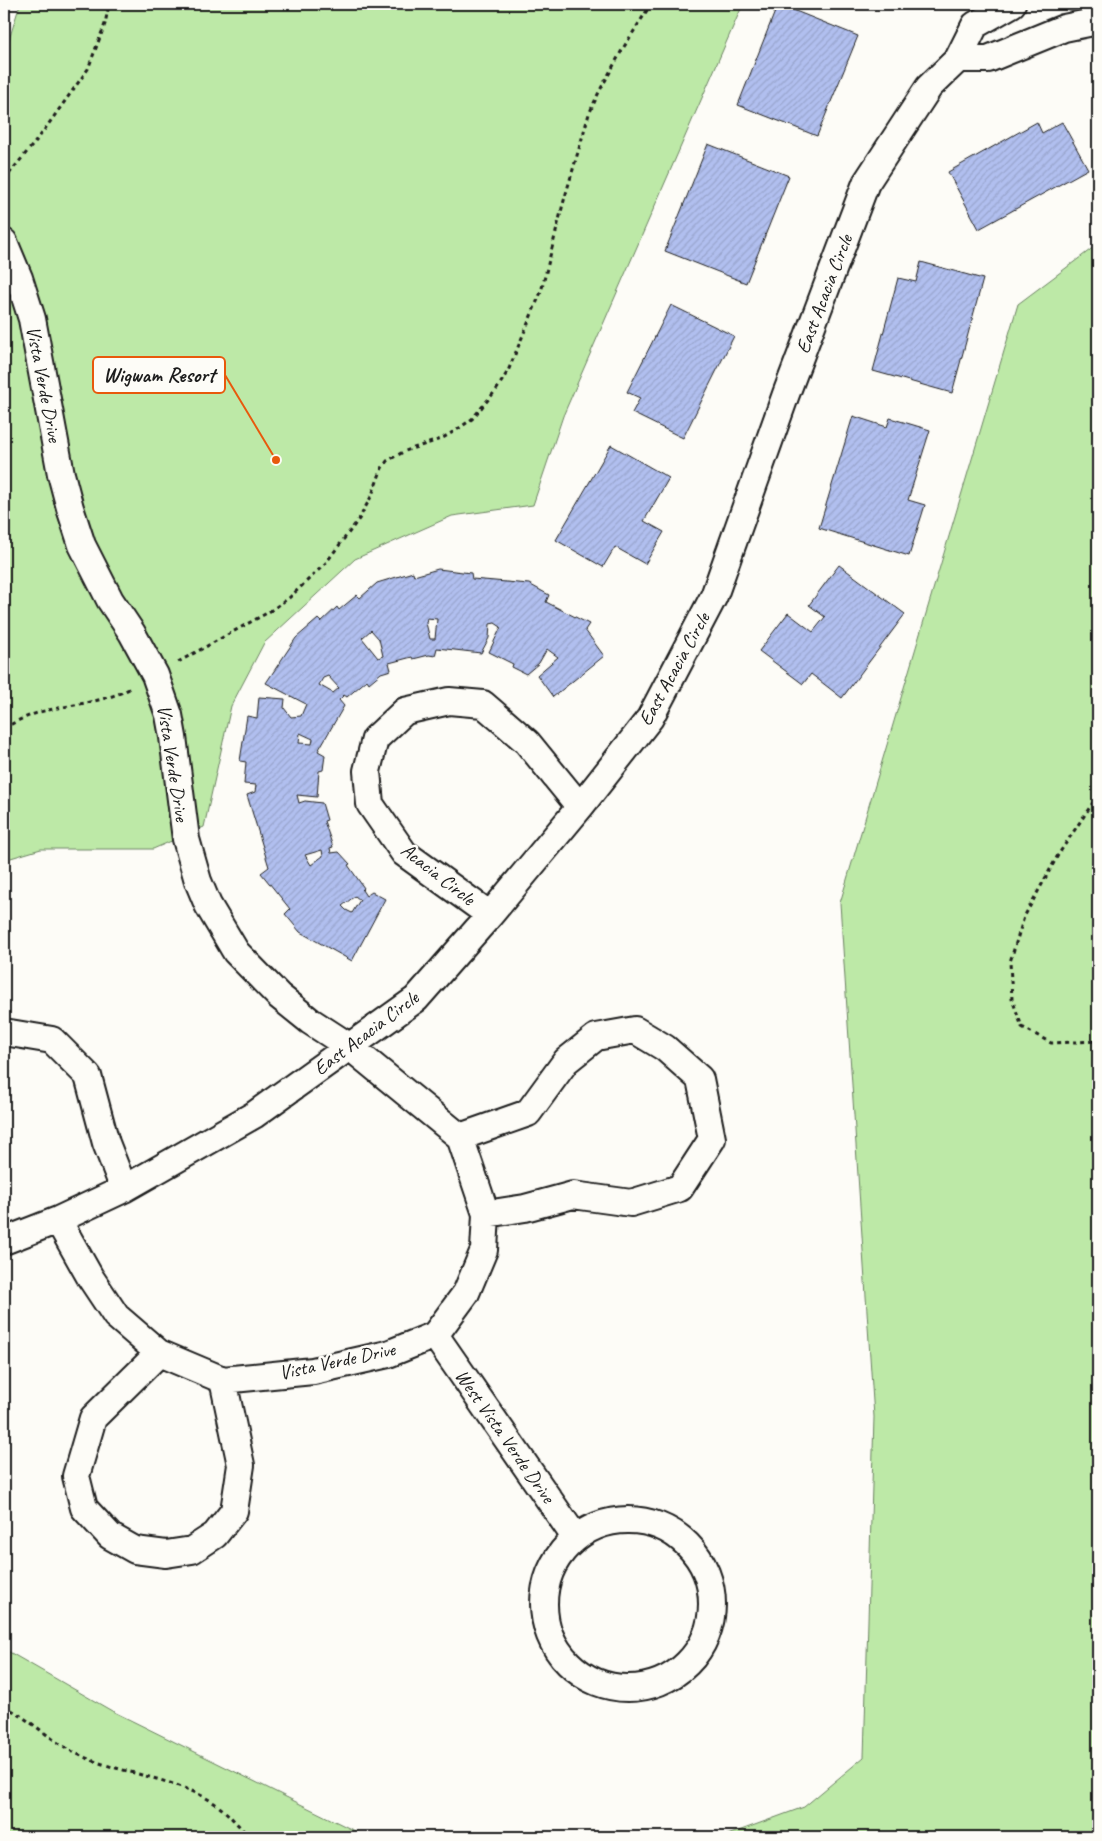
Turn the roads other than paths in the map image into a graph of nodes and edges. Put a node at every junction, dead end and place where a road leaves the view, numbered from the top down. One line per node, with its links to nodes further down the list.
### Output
1 (1012, 4): 3 (street, East Acacia Circle)
2 (1098, 21): 3 (street)
3 (958, 59): 5 (street, East Acacia Circle)
4 (4, 242): 8 (street, Vista Verde Drive)
5 (580, 807): 6 (street, East Acacia Circle); 6 (street, Acacia Circle)
6 (490, 915): 8 (street, East Acacia Circle)
7 (4, 1032): 10 (street)
8 (350, 1048): 9 (street, Vista Verde Drive); 10 (street, East Acacia Circle)
9 (460, 1137): 11 (street); 11 (street)
10 (124, 1189): 12 (street, East Acacia Circle)
11 (486, 1214): 14 (street)
12 (58, 1220): 13 (street, East Acacia Circle); 15 (street, Vista Verde Drive)
13 (4, 1241)
14 (434, 1335): 16 (street, Vista Verde Drive); 17 (street, West Vista Verde Drive)
15 (159, 1353): 16 (street, Vista Verde Drive); 16 (street)
16 (223, 1380)
17 (575, 1537): 17 (street)

